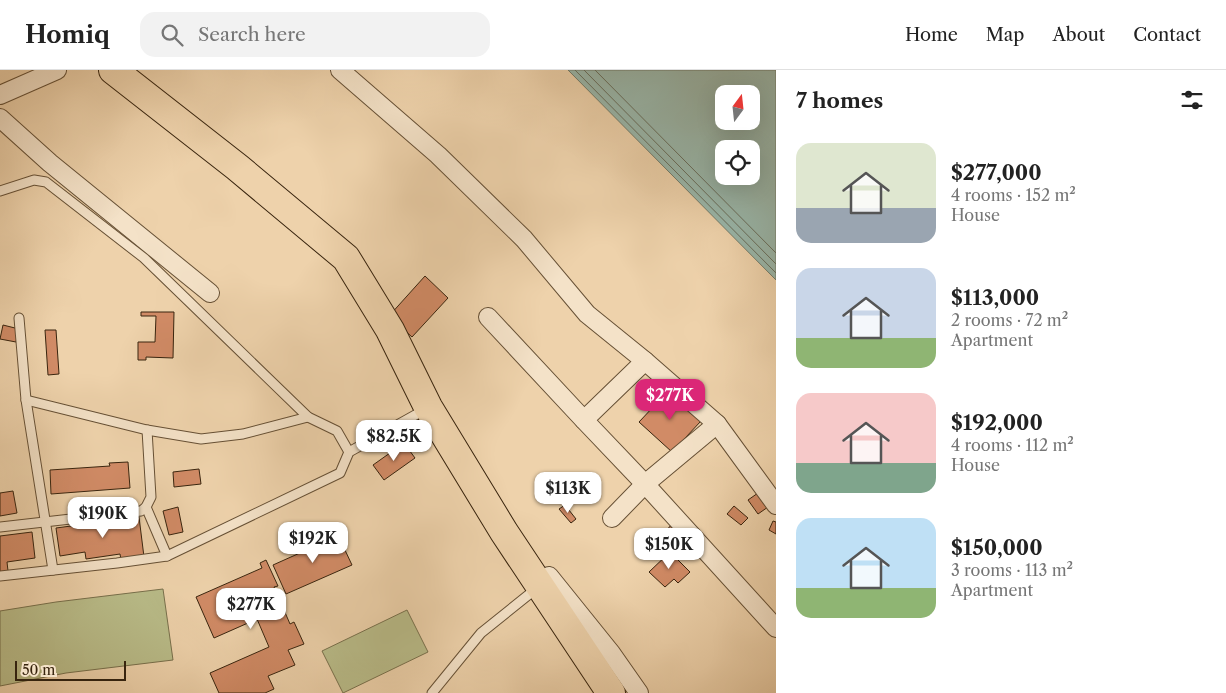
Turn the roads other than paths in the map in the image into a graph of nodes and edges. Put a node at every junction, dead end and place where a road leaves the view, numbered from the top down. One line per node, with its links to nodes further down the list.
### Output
1 (57, 70): 4 (street)
2 (113, 70): 12 (main road)
3 (340, 70): 10 (street)
4 (0, 95)
5 (0, 118): 7 (street)
6 (0, 191): 13 (lane)
7 (210, 293)
8 (488, 317): 14 (street)
9 (19, 318): 11 (lane)
10 (644, 361): 14 (street); 15 (street)
11 (26, 400): 16 (lane); 22 (lane)
12 (428, 407): 17 (lane); 27 (main road)
13 (308, 417): 16 (lane); 17 (lane)
14 (584, 420): 18 (street)
15 (717, 424): 18 (street); 19 (street)
16 (147, 430): 20 (lane)
17 (349, 452): 24 (lane)
18 (645, 484): 21 (street); 28 (street)
19 (776, 505)
20 (146, 507): 22 (lane); 24 (lane)
21 (612, 518)
22 (46, 521): 23 (lane); 25 (lane)
23 (0, 527)
24 (167, 556): 25 (lane)
25 (53, 570): 26 (lane)
26 (0, 576)
27 (544, 581): 29 (lane); 30 (main road); 31 (street)
28 (776, 628)
29 (432, 693)
30 (611, 693)
31 (639, 693)

